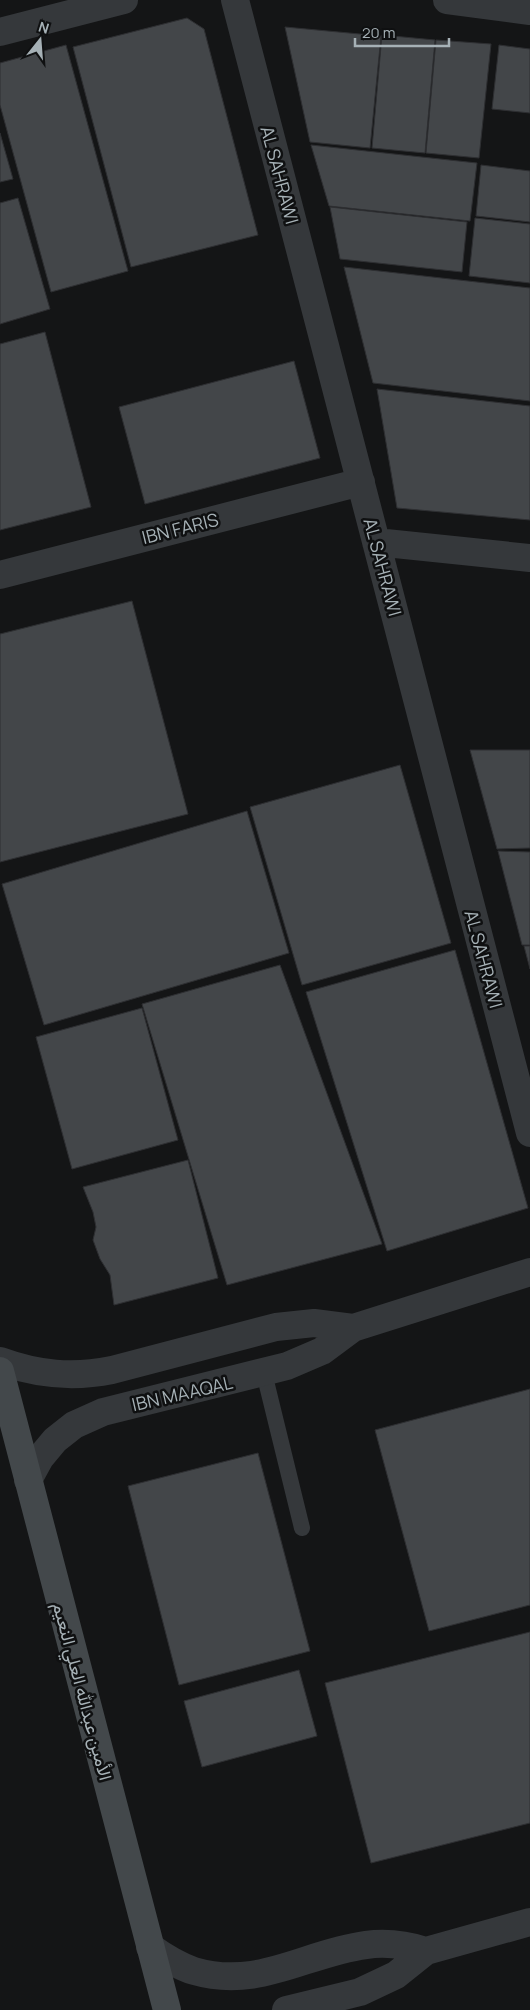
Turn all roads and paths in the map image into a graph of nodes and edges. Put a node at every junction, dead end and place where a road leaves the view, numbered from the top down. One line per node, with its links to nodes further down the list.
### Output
1 (124, 0): 5 (street)
2 (235, 0): 6 (street, AL SAHRAWI)
3 (447, 0): 4 (street)
4 (530, 11)
5 (0, 32)
6 (361, 482): 7 (street, AL SAHRAWI); 9 (street, IBN FARIS)
7 (376, 542): 8 (street); 10 (street, AL SAHRAWI)
8 (530, 558)
9 (0, 575)
10 (530, 1134)
11 (530, 1272): 12 (street, IBN MAAQAL)
12 (352, 1328): 13 (street, IBN MAAQAL); 17 (street, IBN MAAQAL)
13 (150, 1360): 16 (street, IBN MAAQAL); 18 (street)
14 (0, 1361): 16 (street, IBN MAAQAL)
15 (0, 1371): 20 (main road, الأمين عبدالله العلي النعيم)
16 (97, 1373): 19 (street)
17 (264, 1373): 18 (street, IBN MAAQAL); 21 (lane)
18 (158, 1399): 19 (street, IBN MAAQAL)
19 (103, 1412): 20 (street, IBN MAAQAL)
20 (28, 1480): 23 (main road, الأمين عبدالله العلي النعيم)
21 (302, 1528)
22 (530, 1922): 24 (street)
23 (150, 1948): 25 (street); 26 (main road, الأمين عبدالله العلي النعيم)
24 (426, 1951): 25 (street); 28 (street)
25 (266, 1973): 27 (street)
26 (167, 2010)
27 (277, 2010)
28 (286, 2010)

